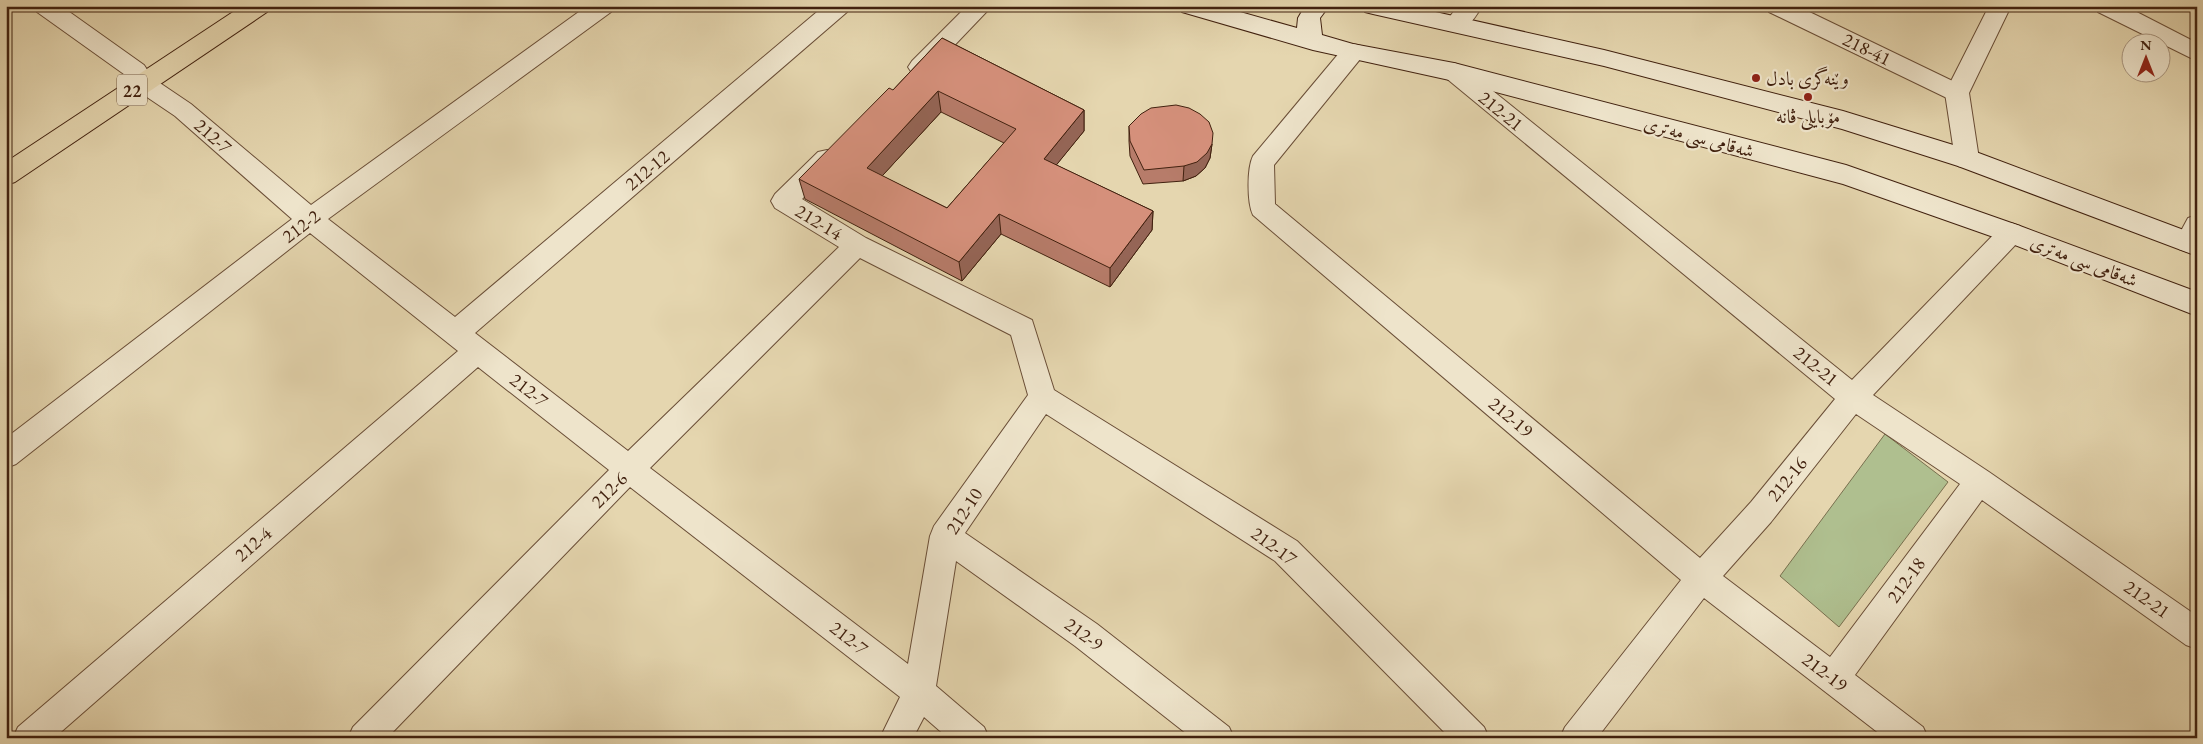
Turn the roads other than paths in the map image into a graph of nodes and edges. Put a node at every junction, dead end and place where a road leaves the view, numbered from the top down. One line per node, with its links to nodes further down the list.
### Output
1 (45, 6): 21 (street, 212-7)
2 (233, 6): 21 (main road, 22)
3 (259, 6): 21 (main road, 22)
4 (603, 6): 28 (street, 212-2)
5 (838, 6): 33 (street, 212-12)
6 (981, 6): 22 (street)
7 (1190, 6): 15 (street, شەقامی سی مەتری)
8 (1243, 6): 15 (street)
9 (1318, 6): 17 (street)
10 (1373, 6): 16 (street)
11 (1471, 6): 16 (street)
12 (2000, 6): 23 (street)
13 (2106, 6): 19 (street)
14 (1780, 7): 23 (street, 218-41)
15 (1219, 15): 17 (street, شەقامی سی مەتری)
16 (1455, 24): 26 (street)
17 (1313, 42): 18 (street, شەقامی سی مەتری)
18 (1353, 52): 20 (street, شەقامی سی مەتری); 40 (street, 212-19)
19 (2197, 54)
20 (1454, 72): 29 (street, شەقامی سی مەتری); 35 (street, 212-21)
21 (140, 77): 25 (main road, 22); 27 (main road, 22); 28 (street, 212-7)
22 (904, 83)
23 (1956, 94): 26 (street)
24 (840, 146): 31 (street, 212-14)
25 (6, 155)
26 (1967, 158): 30 (street)
27 (6, 175)
28 (310, 219): 33 (street, 212-7); 36 (street, 212-2)
29 (2011, 233): 32 (street, شەقامی سی مەتری); 35 (street, 212-16)
30 (2194, 238)
31 (857, 245): 34 (street, 212-14); 37 (street, 212-6)
32 (2197, 305)
33 (467, 341): 37 (street, 212-7); 44 (street, 212-4)
34 (1042, 397): 39 (street, 212-10); 49 (street, 212-17)
35 (1853, 397): 38 (street, 212-21); 40 (street, 212-16)
36 (6, 455)
37 (629, 469): 43 (street, 212-7); 45 (street, 212-6)
38 (1979, 481): 41 (street, 212-21); 42 (street, 212-18)
39 (945, 536): 43 (street, 212-10); 48 (street, 212-9)
40 (1701, 578): 42 (street, 212-19); 50 (street, 212-16)
41 (2197, 634)
42 (1834, 678): 51 (street, 212-19)
43 (919, 692): 46 (street, 212-10); 47 (street)
44 (29, 738)
45 (364, 738)
46 (896, 738)
47 (973, 738)
48 (1218, 738)
49 (1473, 738)
50 (1576, 738)
51 (1912, 738)

